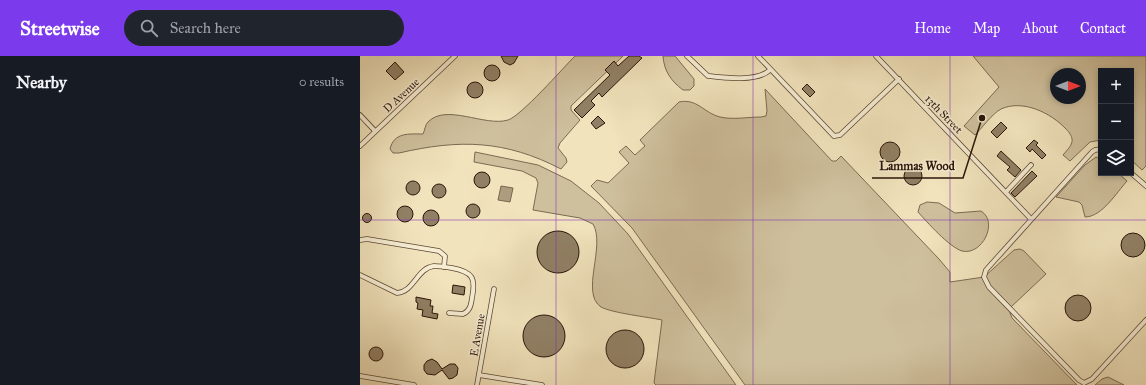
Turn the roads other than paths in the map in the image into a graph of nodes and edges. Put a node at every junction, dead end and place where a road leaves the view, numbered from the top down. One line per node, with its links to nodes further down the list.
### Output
1 (455, 56): 8 (lane, D Avenue)
2 (686, 56): 5 (lane)
3 (758, 56): 5 (lane)
4 (876, 56): 6 (lane, 13th Street)
5 (770, 70): 6 (lane)
6 (899, 79): 14 (lane, 13th Street)
7 (360, 115): 8 (lane)
8 (375, 131): 9 (lane, D Avenue)
9 (360, 146)
10 (1098, 150): 15 (lane)
11 (1031, 165): 14 (lane)
12 (1134, 176): 13 (lane)
13 (1146, 186)
14 (1006, 192): 15 (lane, 13th Street)
15 (1031, 219): 21 (lane)
16 (360, 240): 17 (lane)
17 (444, 267): 18 (lane); 20 (lane)
18 (360, 275)
19 (494, 289): 22 (lane, E Avenue)
20 (449, 313)
21 (1146, 320)
22 (479, 374): 24 (lane); 26 (lane, E Avenue)
23 (360, 376): 25 (lane)
24 (509, 380): 27 (lane); 28 (lane)
25 (414, 385)
26 (477, 385)
27 (511, 385)
28 (542, 385)

